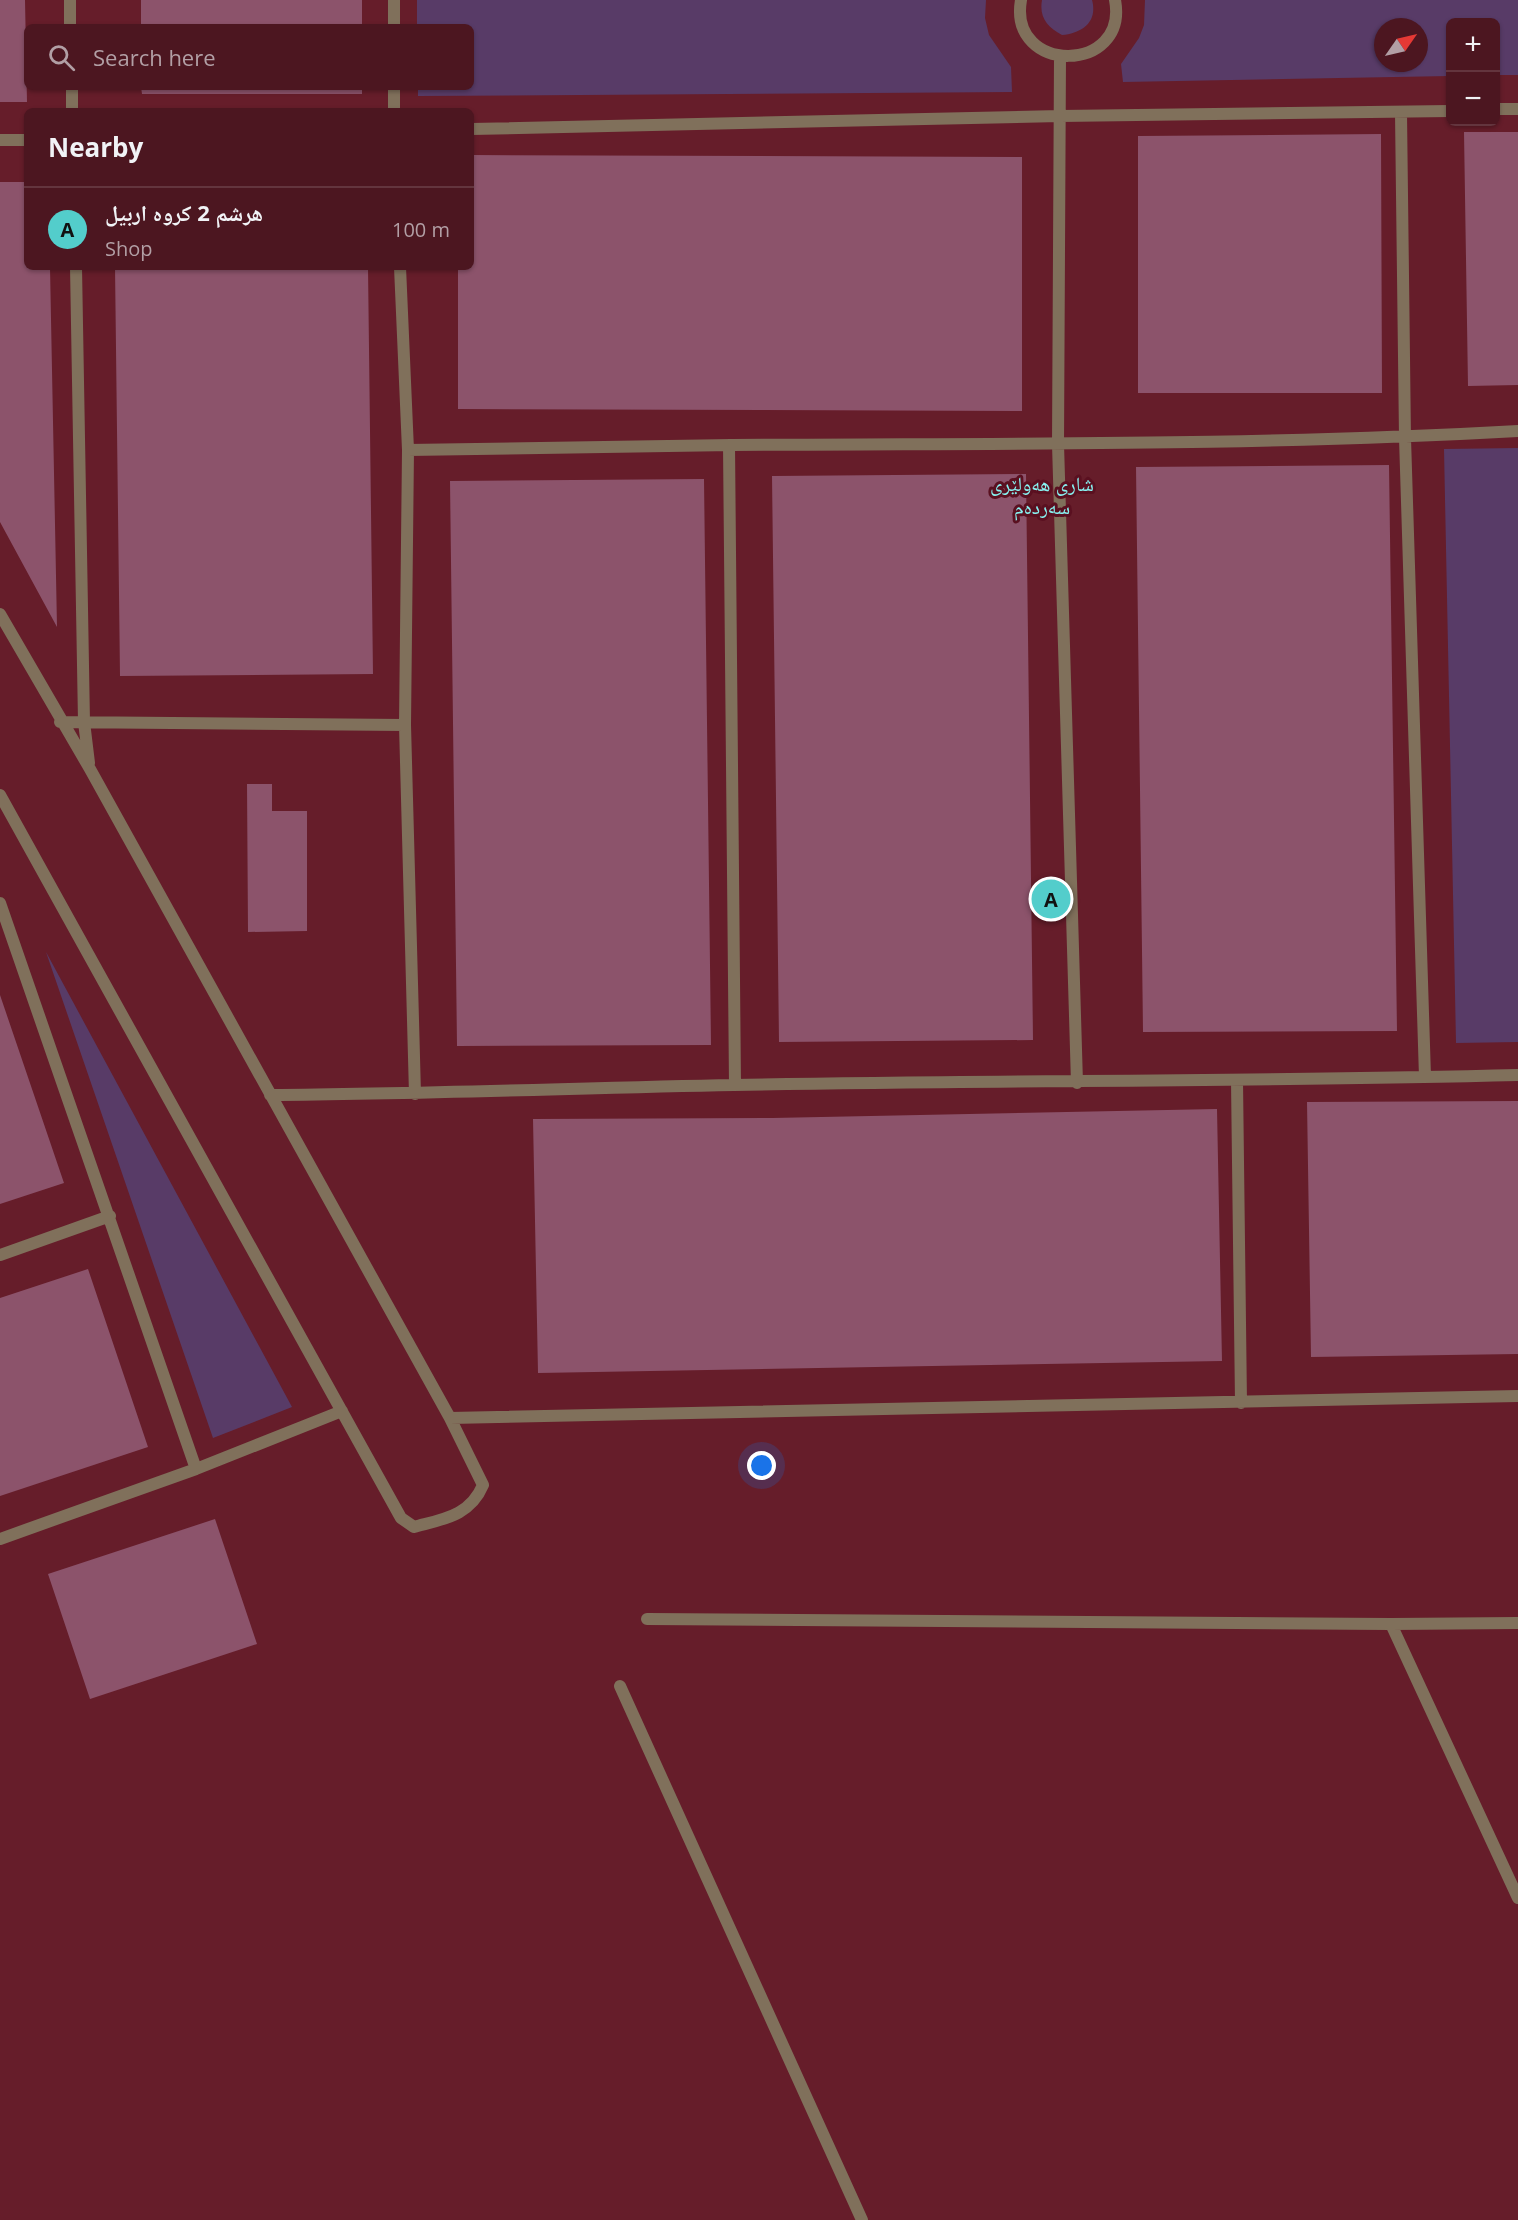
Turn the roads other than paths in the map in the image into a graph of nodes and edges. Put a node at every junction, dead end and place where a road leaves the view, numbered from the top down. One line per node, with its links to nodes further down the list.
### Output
1 (70, 0): 5 (street)
2 (394, 0): 6 (street)
3 (1021, 0): 7 (street)
4 (1115, 0): 7 (street)
5 (70, 24)
6 (394, 24)
7 (1060, 57): 16 (street)
8 (72, 90): 10 (street)
9 (394, 90): 11 (street)
10 (72, 108)
11 (394, 108)
12 (1518, 109): 13 (street)
13 (1500, 110)
14 (1446, 111): 15 (street)
15 (1401, 113): 16 (street); 23 (street)
16 (1060, 116): 17 (street); 24 (street)
17 (474, 129)
18 (0, 140): 19 (street)
19 (24, 140)
20 (76, 270): 29 (street)
21 (400, 270): 26 (street)
22 (1518, 431): 23 (street)
23 (1405, 438): 24 (street); 35 (street)
24 (1058, 444): 25 (street); 37 (street)
25 (729, 445): 26 (street); 38 (street)
26 (408, 450): 30 (street)
27 (0, 614): 28 (street)
28 (60, 722): 29 (street); 31 (street)
29 (84, 722): 30 (street); 31 (street)
30 (405, 724): 39 (street)
31 (90, 770): 40 (street)
32 (0, 795): 45 (street)
33 (0, 903): 41 (street)
34 (1518, 1075): 35 (street)
35 (1425, 1077): 36 (street)
36 (1237, 1081): 37 (street); 44 (street)
37 (1077, 1083): 38 (street)
38 (735, 1085): 39 (street)
39 (415, 1094): 40 (street)
40 (270, 1095): 46 (street)
41 (110, 1216): 42 (street); 47 (street)
42 (0, 1255)
43 (1518, 1396): 44 (street)
44 (1241, 1403): 46 (street)
45 (342, 1411): 46 (street); 47 (street)
46 (450, 1418)
47 (196, 1468): 48 (street)
48 (0, 1539)
49 (647, 1619): 51 (street)
50 (1518, 1623): 51 (street)
51 (1390, 1624): 53 (street)
52 (620, 1686): 54 (street)
53 (1518, 1898)
54 (862, 2220)

